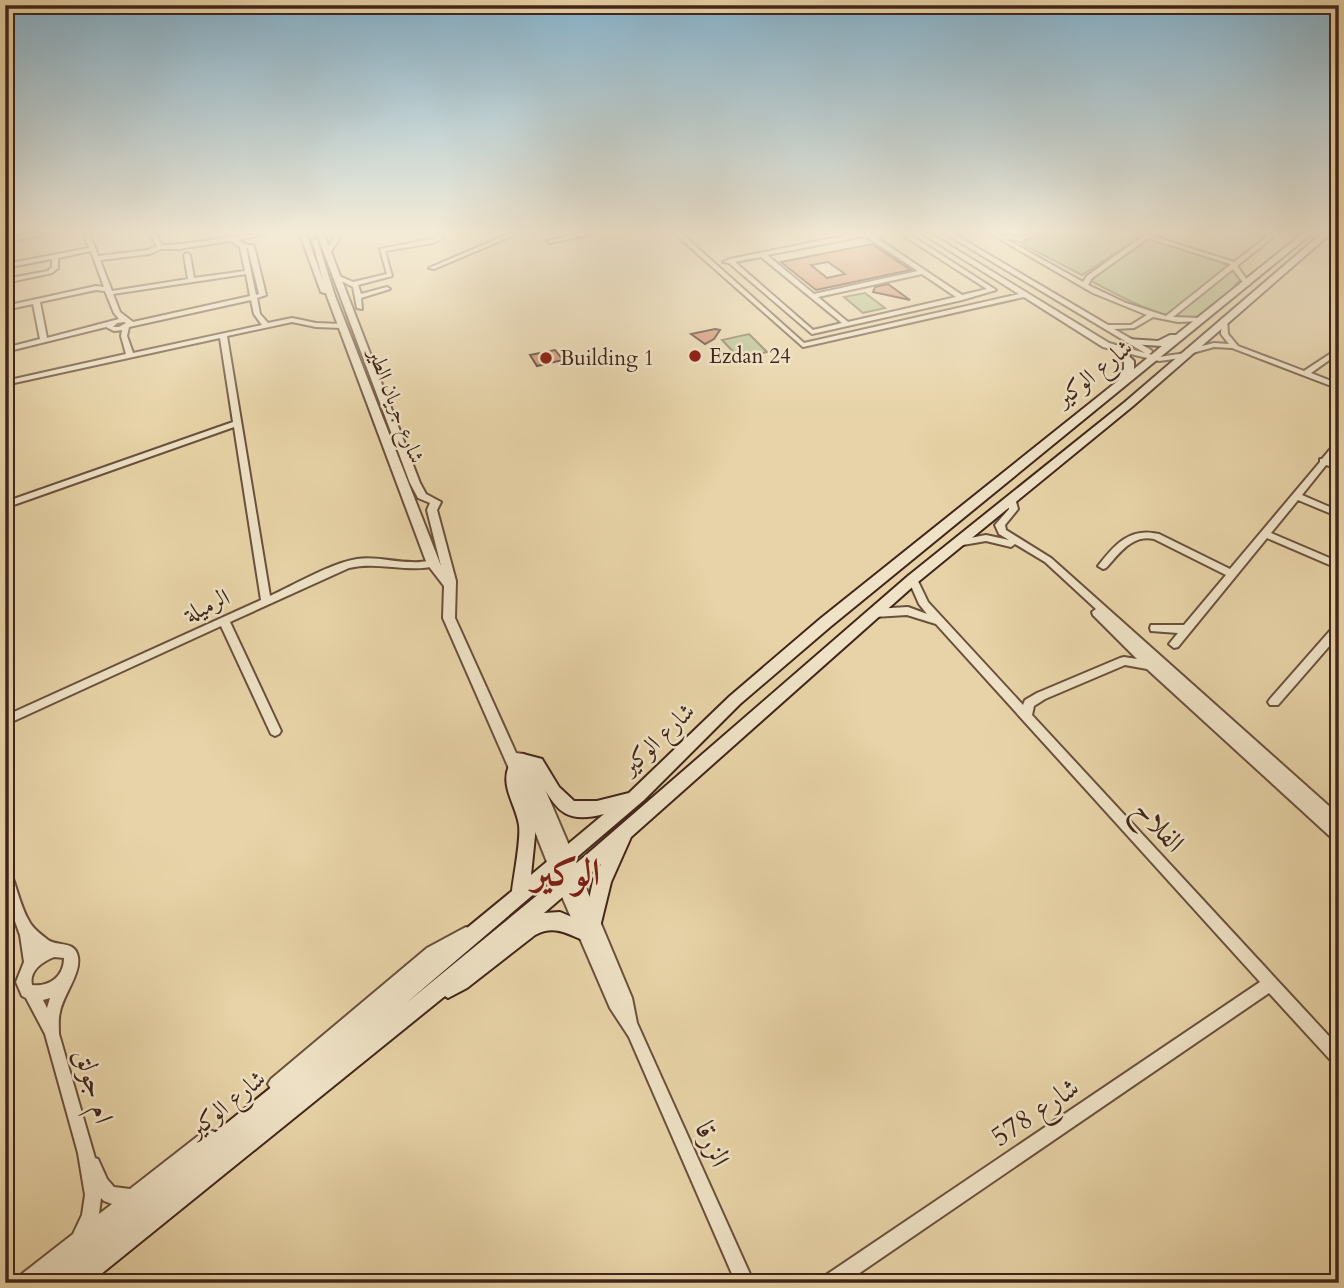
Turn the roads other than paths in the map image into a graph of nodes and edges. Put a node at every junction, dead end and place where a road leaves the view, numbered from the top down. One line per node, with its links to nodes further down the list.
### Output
1 (68, 294): 22 (street)
2 (110, 294): 26 (street)
3 (263, 294): 18 (street)
4 (331, 294): 36 (street, شارع جريان الطير)
5 (343, 294): 60 (street, شارع جريان الطير)
6 (368, 294): 20 (street)
7 (745, 294): 31 (street)
8 (767, 294): 33 (street)
9 (822, 294): 19 (street)
10 (956, 294): 21 (street)
11 (977, 294): 21 (street)
12 (1050, 294): 40 (street)
13 (1105, 294): 27 (street)
14 (1197, 294): 28 (street)
15 (1234, 294): 30 (main road, شارع الوكير)
16 (1255, 294): 29 (main road, شارع الوكير)
17 (1024, 295): 31 (street); 43 (street)
18 (254, 296): 32 (street); 35 (street)
19 (813, 296): 33 (street)
20 (358, 297): 24 (street)
21 (962, 298): 25 (street)
22 (36, 301): 23 (street); 41 (street)
23 (5, 308)
24 (360, 308)
25 (900, 312): 31 (street); 33 (street)
26 (117, 313): 32 (street); 34 (street)
27 (1152, 315): 28 (street); 40 (street)
28 (1166, 319): 30 (street)
29 (1225, 319): 42 (street); 45 (main road, شارع الوكير)
30 (1201, 320): 37 (main road, شارع الوكير)
31 (913, 321)
32 (127, 323): 34 (street); 38 (street)
33 (847, 324)
34 (112, 326): 38 (street); 41 (street)
35 (266, 326): 36 (street); 39 (street)
36 (342, 326): 62 (street, شارع جريان الطير)
37 (1184, 334): 40 (main road); 48 (main road, شارع الوكير)
38 (124, 335): 47 (street)
39 (223, 335): 47 (street); 53 (street)
40 (1125, 335): 48 (street)
41 (44, 341): 44 (street)
42 (1238, 347): 45 (street); 49 (street)
43 (1115, 348): 48 (street); 52 (main road)
44 (5, 351)
45 (1188, 354): 48 (street); 56 (main road, شارع الوكير)
46 (1336, 354): 49 (street)
47 (131, 356): 50 (street)
48 (1157, 358): 52 (main road, شارع الوكير); 56 (main road)
49 (1305, 373): 51 (street)
50 (5, 383)
51 (1339, 387)
52 (1116, 389): 91 (main road, شارع الوكير)
53 (238, 423): 61 (street); 72 (street)
54 (1339, 444): 55 (street)
55 (1323, 461): 57 (street); 58 (street)
56 (1052, 465): 59 (main road, شارع الوكير)
57 (1339, 467)
58 (1296, 496): 63 (street); 64 (street)
59 (1012, 498): 65 (main road, شارع الوكير); 71 (street)
60 (430, 499): 62 (street); 66 (street, شارع جريان الطير)
61 (5, 505)
62 (412, 505): 66 (street, شارع جريان الطير)
63 (1339, 514)
64 (1264, 533): 68 (street); 69 (street)
65 (957, 543): 70 (main road, شارع الوكير); 71 (street)
66 (438, 561): 72 (street, الرميلة); 90 (street, شارع جريان الطير)
67 (1103, 566): 69 (street)
68 (1339, 566)
69 (1230, 573): 79 (street)
70 (913, 579): 74 (main road, شارع الوكير); 76 (street, الفلاح)
71 (1069, 581): 73 (street)
72 (266, 602): 75 (street, الرميلة)
73 (1096, 606): 81 (street); 87 (street)
74 (874, 613): 76 (street, الفلاح); 93 (main road, شارع الوكير)
75 (225, 621): 88 (street, الرميلة); 89 (street)
76 (943, 626): 86 (street, الفلاح)
77 (1155, 628): 79 (street)
78 (1339, 628): 84 (street)
79 (1184, 629): 80 (street)
80 (1174, 644)
81 (1128, 645): 82 (street); 83 (street)
82 (1124, 661): 83 (street); 86 (street)
83 (1150, 665): 85 (street)
84 (1274, 702)
85 (1198, 709): 87 (street); 94 (street)
86 (1027, 715): 104 (street, الفلاح)
87 (1222, 718): 92 (street)
88 (5, 721)
89 (275, 731)
90 (519, 766): 91 (main road); 95 (street, شارع جريان الطير); 97 (main road)
91 (638, 795): 95 (main road, شارع الوكير)
92 (1339, 823)
93 (625, 833): 95 (main road, شارع الوكير); 99 (main road)
94 (1339, 837)
95 (564, 871): 97 (main road, شارع الوكير); 99 (street, الزرقا); 105 (main road, شارع الوكير)
96 (5, 875): 98 (street)
97 (520, 894): 100 (main road, شارع الوكير)
98 (24, 927): 101 (street); 102 (street)
99 (588, 928): 105 (main road); 115 (street, الزرقا)
100 (479, 929): 110 (street); 113 (main road, شارع الوكير)
101 (54, 950): 102 (street); 103 (street)
102 (31, 964): 106 (street)
103 (64, 980): 106 (street); 107 (street, ام جولق)
104 (1270, 984): 108 (street, الفلاح); 116 (street, شارع 578)
105 (437, 989): 114 (main road, شارع الوكير)
106 (31, 993): 107 (street, ام جولق)
107 (52, 1034): 109 (street, ام جولق)
108 (1339, 1059)
109 (86, 1153): 110 (street, ام جولق); 111 (street, ام جولق)
110 (133, 1198): 111 (street)
111 (79, 1241): 112 (street)
112 (24, 1283)
113 (46, 1283)
114 (71, 1283)
115 (746, 1283)
116 (829, 1283)

